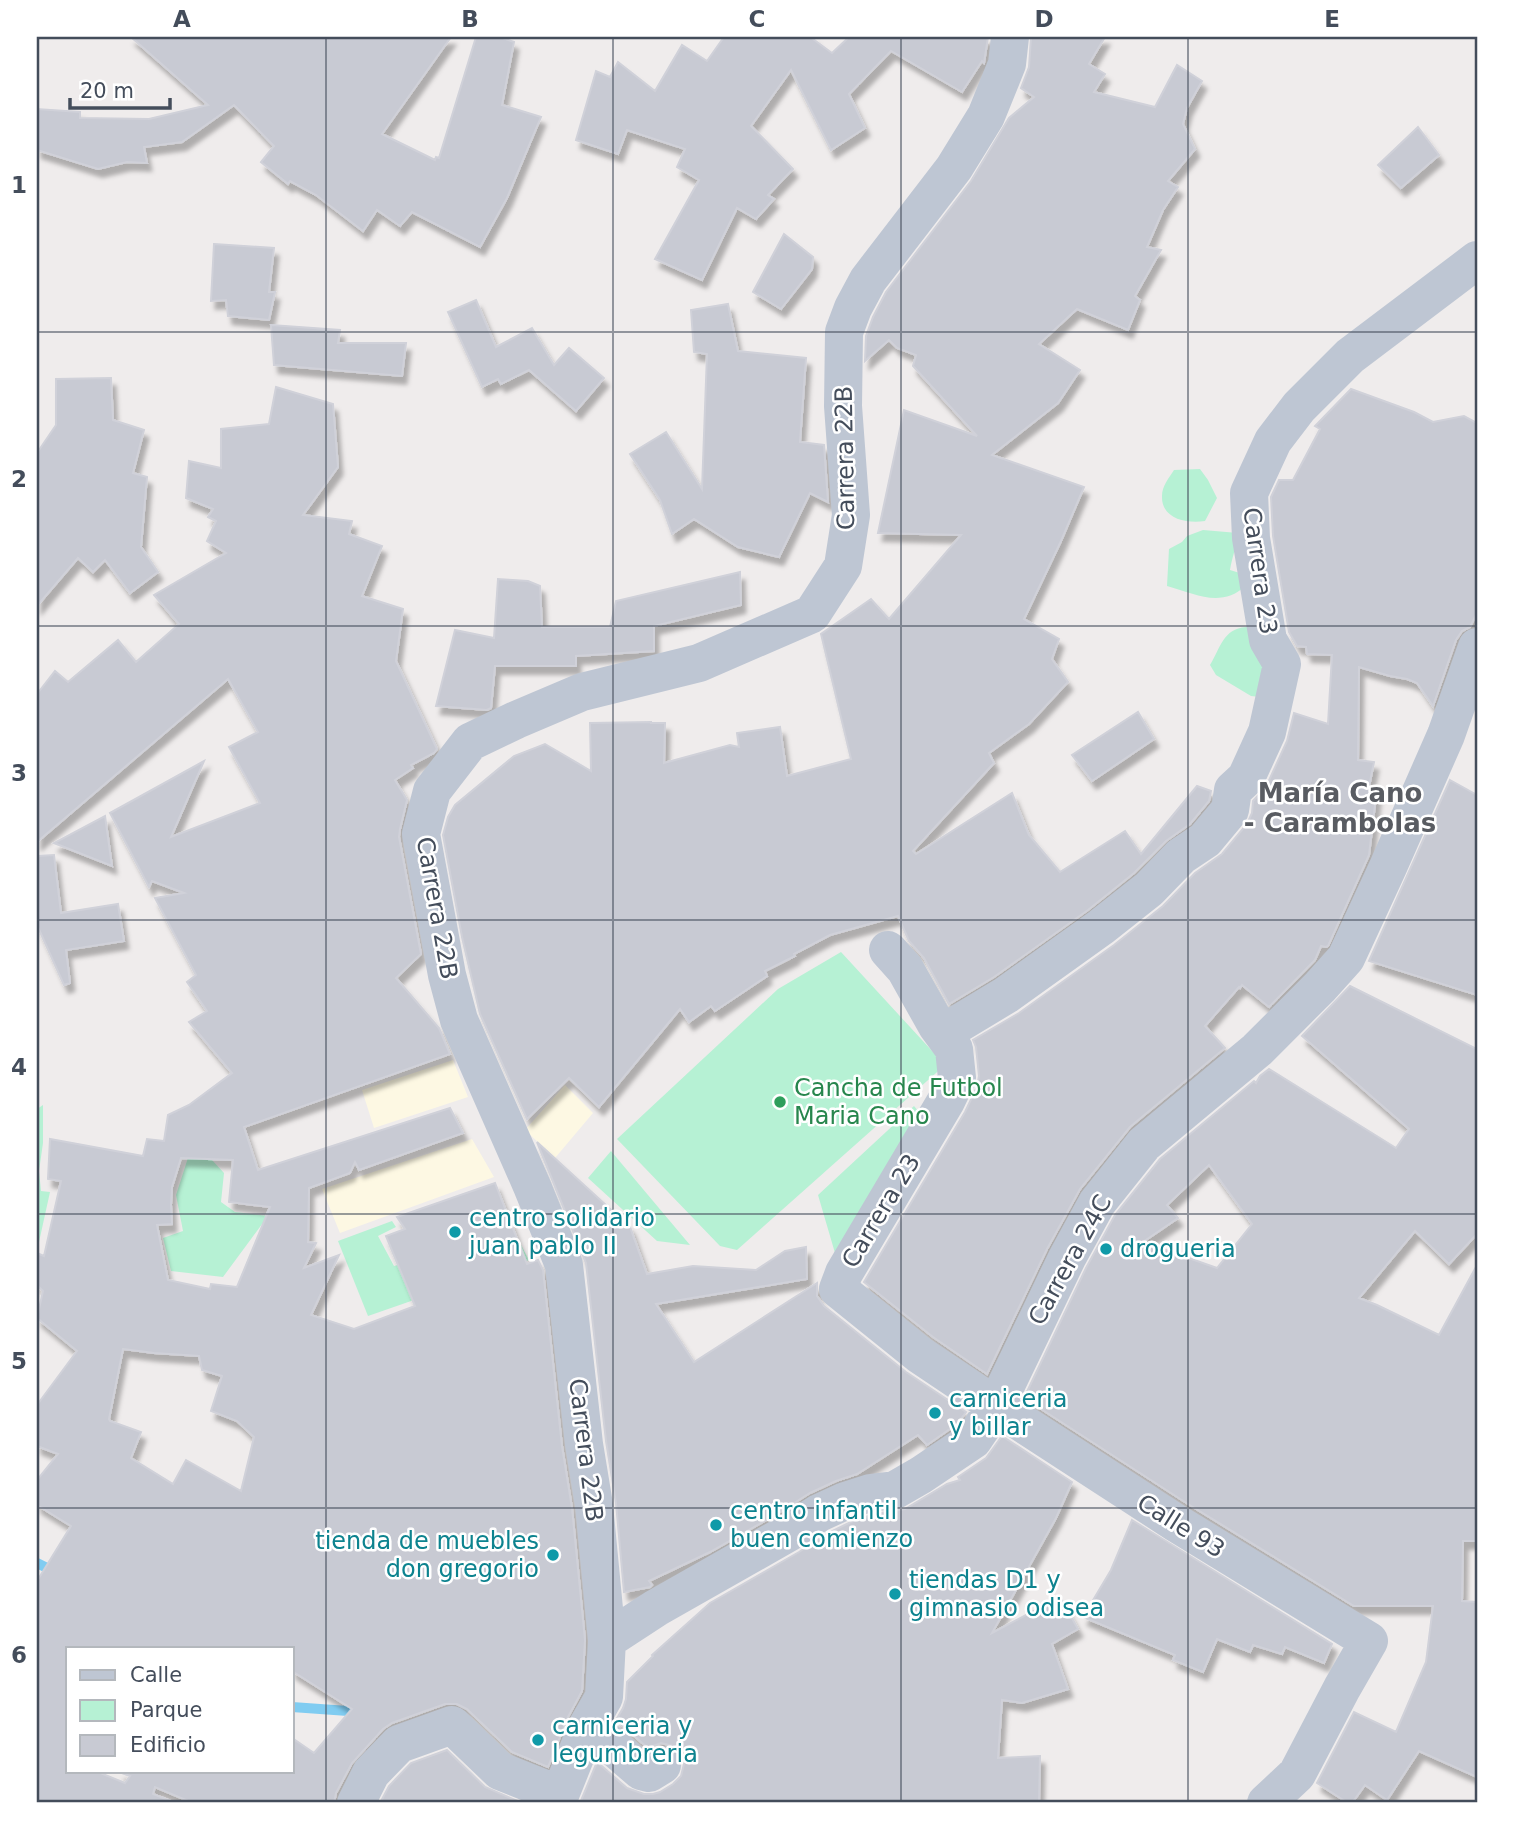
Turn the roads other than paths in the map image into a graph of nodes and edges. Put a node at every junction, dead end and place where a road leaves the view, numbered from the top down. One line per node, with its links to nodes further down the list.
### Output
1 (1010, 37): 7 (street, Carrera 22B)
2 (1477, 260): 5 (street, Carrera 23)
3 (1477, 647): 6 (street, Carrera 24C)
4 (888, 950): 5 (street, Carrera 23)
5 (943, 1033): 6 (street, Carrera 23)
6 (996, 1406): 7 (street, Carrera 24C); 12 (street, Calle 93)
7 (607, 1640): 8 (street, Carrera 22B)
8 (588, 1725): 9 (street); 10 (street, Carrera 22B)
9 (662, 1765)
10 (559, 1799): 11 (street)
11 (356, 1803)
12 (1266, 1803)

